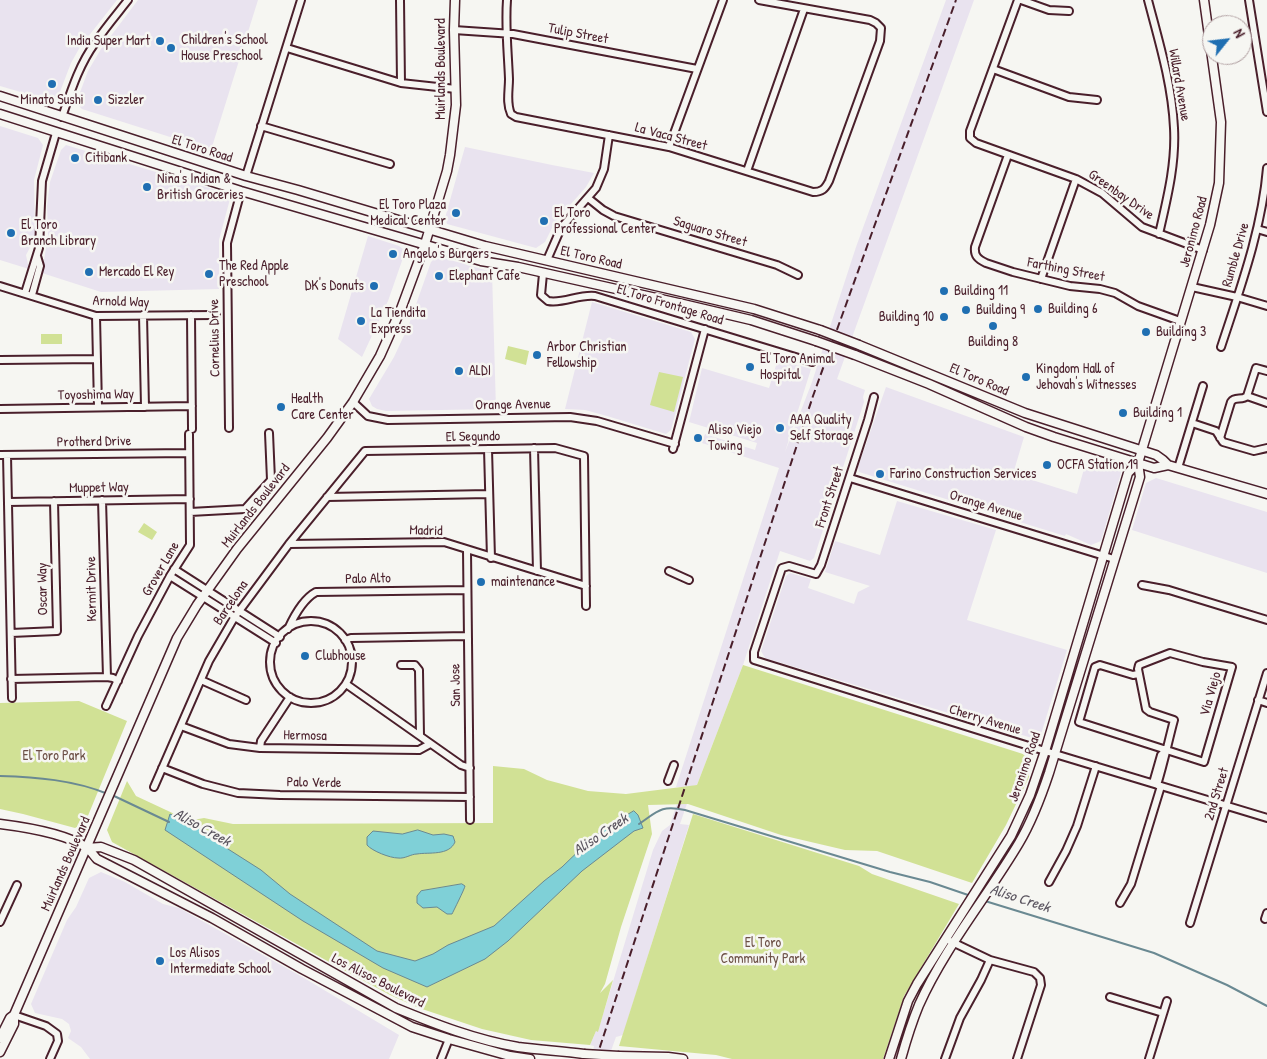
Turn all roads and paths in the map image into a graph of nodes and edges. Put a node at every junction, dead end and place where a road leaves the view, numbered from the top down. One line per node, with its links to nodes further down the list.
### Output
1 (128, 0): 26 (street)
2 (301, 0): 16 (street)
3 (400, 0): 19 (street)
4 (455, 0): 14 (main road, Muirlands Boulevard)
5 (507, 0): 15 (street)
6 (723, 0): 17 (street)
7 (759, 0): 12 (street)
8 (1019, 0): 13 (street); 18 (street)
9 (1148, 0): 42 (street, Willard Avenue)
10 (1204, 0): 44 (main road, Jeronimo Road)
11 (1249, 0): 21 (street)
12 (804, 10): 34 (street); 34 (street, La Vaca Street)
13 (1068, 12)
14 (454, 30): 15 (street, Tulip Street); 20 (main road, Muirlands Boulevard)
15 (506, 33): 17 (street, Tulip Street); 29 (street, La Vaca Street)
16 (286, 48): 19 (street); 27 (street)
17 (697, 69): 30 (street)
18 (993, 69): 23 (street); 31 (street, Greenbay Drive)
19 (401, 83): 20 (street)
20 (456, 90): 39 (main road, Muirlands Boulevard)
21 (1266, 92): 24 (street)
22 (0, 96): 26 (main road, El Toro Road)
23 (1097, 100)
24 (1267, 112)
25 (0, 114): 28 (main road, El Toro Road)
26 (62, 116): 28 (main road); 35 (main road, El Toro Road)
27 (262, 126): 32 (street); 35 (street)
28 (56, 133): 37 (main road, El Toro Road); 51 (street)
29 (609, 135): 30 (street, La Vaca Street); 38 (street)
30 (669, 147): 34 (street, La Vaca Street)
31 (1008, 155): 36 (street, Greenbay Drive); 48 (street, Farthing Street)
32 (390, 164)
33 (1267, 168): 40 (street, Rumble Drive)
34 (747, 171)
35 (246, 176): 37 (main road); 39 (main road, El Toro Road)
36 (1076, 179): 42 (street, Greenbay Drive); 48 (street)
37 (241, 191): 43 (main road, El Toro Road); 75 (street, Cornelius Drive)
38 (588, 198): 45 (street); 47 (street, Saguaro Street)
39 (430, 228): 43 (main road, Muirlands Boulevard); 45 (main road, El Toro Road)
40 (1257, 229): 41 (street); 52 (street, Rumble Drive)
41 (1267, 232)
42 (1159, 234): 44 (street, Greenbay Drive)
43 (425, 244): 46 (main road, El Toro Road); 68 (main road, Muirlands Boulevard)
44 (1203, 250): 50 (main road, Jeronimo Road)
45 (546, 260): 46 (main road); 81 (main road, El Toro Road, bridge)
46 (543, 274): 59 (street, El Toro Frontage Road); 85 (main road, El Toro Road, bridge)
47 (798, 275)
48 (1041, 279): 58 (street, Farthing Street)
49 (0, 286): 51 (street, Arnold Way)
50 (1192, 287): 52 (street); 58 (main road, Jeronimo Road)
51 (28, 294): 56 (street, Arnold Way)
52 (1238, 297): 53 (street); 60 (street, Rumble Drive)
53 (1267, 306)
54 (191, 315): 55 (street, Arnold Way); 57 (street, Arnold Way); 71 (street, Grover Lane)
55 (216, 315)
56 (96, 316): 57 (street, Arnold Way); 61 (street)
57 (143, 316): 70 (street)
58 (1180, 321): 81 (main road, Jeronimo Road)
59 (705, 329): 63 (street, El Toro Frontage Road); 68 (street, Orange Avenue)
60 (1221, 347)
61 (97, 358): 62 (street); 72 (street)
62 (0, 360)
63 (812, 362)
64 (1267, 371): 66 (street)
65 (1203, 386): 74 (street)
66 (1247, 396): 69 (street); 77 (street)
67 (874, 397): 88 (street, Front Street)
68 (353, 402): 109 (main road, Muirlands Boulevard)
69 (1267, 403)
70 (145, 406): 71 (street, Toyoshima Way); 72 (street, Toyoshima Way)
71 (192, 406): 82 (street, Grover Lane)
72 (98, 407): 73 (street, Toyoshima Way)
73 (0, 409)
74 (1192, 423): 77 (street); 87 (street)
75 (229, 428)
76 (269, 433): 96 (street)
77 (1220, 438): 79 (street)
78 (534, 448): 80 (street, El Segundo); 102 (street); 107 (street, El Segundo)
79 (1267, 448)
80 (488, 449): 83 (street, El Segundo); 89 (street)
81 (1142, 451): 85 (main road, Jeronimo Road); 86 (main road, El Toro Road)
82 (189, 453): 84 (street, Protherd Drive); 92 (street, Grover Lane)
83 (362, 453): 91 (street, Barcelona)
84 (3, 455): 95 (street)
85 (1138, 463): 86 (main road, El Toro Road); 99 (main road, Jeronimo Road); 101 (main road, Jeronimo Road)
86 (1168, 466): 87 (main road, El Toro Road)
87 (1178, 468): 90 (main road, El Toro Road)
88 (850, 478): 99 (street, Orange Avenue); 120 (street, Front Street)
89 (489, 494): 91 (street); 100 (street)
90 (1267, 494)
91 (327, 497): 97 (street, Barcelona)
92 (190, 499): 93 (street, Muppet Way); 96 (street, Grover Lane)
93 (102, 500): 94 (street, Muppet Way); 124 (street, Kermit Drive)
94 (54, 501): 95 (street, Muppet Way); 115 (street, Oscar Way)
95 (8, 502): 115 (street)
96 (190, 512): 104 (street, Grover Lane)
97 (289, 544): 98 (street, Madrid); 111 (street, Barcelona)
98 (467, 550): 100 (street, Madrid); 108 (street, San Jose)
99 (1104, 556): 101 (street, Orange Avenue); 140 (main road, Jeronimo Road)
100 (491, 558): 102 (street, Madrid)
101 (1114, 559): 141 (main road, Jeronimo Road)
102 (538, 571): 107 (street, Madrid)
103 (669, 571): 105 (street)
104 (172, 573): 109 (street); 127 (street, Grover Lane)
105 (689, 580)
106 (1142, 585): 113 (street)
107 (586, 586): 110 (street)
108 (467, 590): 114 (street, Palo Alto); 116 (street, San Jose)
109 (205, 594): 111 (street); 112 (street); 154 (main road, Muirlands Boulevard)
110 (586, 606)
111 (238, 611): 112 (street, Barcelona); 117 (street)
112 (234, 618): 119 (street); 126 (street, Barcelona)
113 (1267, 620)
114 (288, 629): 117 (street); 118 (street)
115 (11, 633): 125 (street)
116 (468, 636): 118 (street); 145 (street, San Jose)
117 (280, 637): 119 (street)
118 (346, 640): 128 (street)
119 (276, 643): 129 (street)
120 (754, 660): 140 (street, Cherry Avenue)
121 (401, 665): 136 (street)
122 (1267, 673): 132 (street, 2nd Street)
123 (1138, 674): 139 (street); 139 (street, Via Viejo); 139 (street, Via Viejo)
124 (106, 677): 125 (street); 127 (street)
125 (11, 679): 130 (street)
126 (201, 680): 131 (street); 135 (street, Barcelona)
127 (118, 681): 134 (street, Grover Lane)
128 (346, 684): 129 (street); 136 (street)
129 (290, 697): 138 (street)
130 (12, 698)
131 (246, 700)
132 (1258, 700): 133 (street); 150 (street, 2nd Street)
133 (1267, 703)
134 (106, 706)
135 (181, 726): 138 (street, Hermosa); 144 (street, Barcelona)
136 (420, 736): 137 (street)
137 (430, 744): 138 (street, Hermosa); 145 (street)
138 (260, 748)
139 (1166, 750): 147 (street)
140 (1045, 751): 141 (street, Cherry Avenue); 160 (main road, Jeronimo Road)
141 (1055, 754): 143 (street, Cherry Avenue); 161 (main road, Jeronimo Road)
142 (674, 765): 146 (street)
143 (1096, 766): 147 (street, Cherry Avenue); 155 (street)
144 (162, 768): 148 (street, Barcelona); 149 (street, Palo Verde)
145 (470, 768): 149 (street, San Jose)
146 (668, 781)
147 (1157, 784): 150 (street, Cherry Avenue); 157 (street)
148 (154, 787)
149 (470, 797): 152 (street, San Jose)
150 (1226, 806): 151 (street, Cherry Avenue); 159 (street, 2nd Street)
151 (1267, 818)
152 (470, 820)
153 (0, 824): 154 (main road, Los Alisos Boulevard)
154 (87, 848): 166 (main road, Muirlands Boulevard); 168 (main road, Los Alisos Boulevard); 173 (main road, Los Alisos Boulevard, bridge)
155 (1048, 882)
156 (17, 885): 158 (street)
157 (1120, 903)
158 (0, 922)
159 (1190, 923)
160 (945, 939): 161 (street); 174 (main road, Jeronimo Road)
161 (954, 943): 162 (street); 175 (main road, Jeronimo Road)
162 (990, 960): 176 (street); 177 (street)
163 (1110, 997): 165 (street)
164 (1167, 1002): 165 (street)
165 (1163, 1013): 178 (street)
166 (14, 1015): 167 (main road, Muirlands Boulevard); 169 (main road, Muirlands Boulevard); 170 (street)
167 (0, 1038)
168 (449, 1040): 171 (street); 172 (main road, Los Alisos Boulevard)
169 (0, 1052)
170 (50, 1059)
171 (440, 1059)
172 (530, 1059)
173 (683, 1059)
174 (889, 1059)
175 (901, 1059)
176 (944, 1059)
177 (1017, 1059)
178 (1149, 1059)

